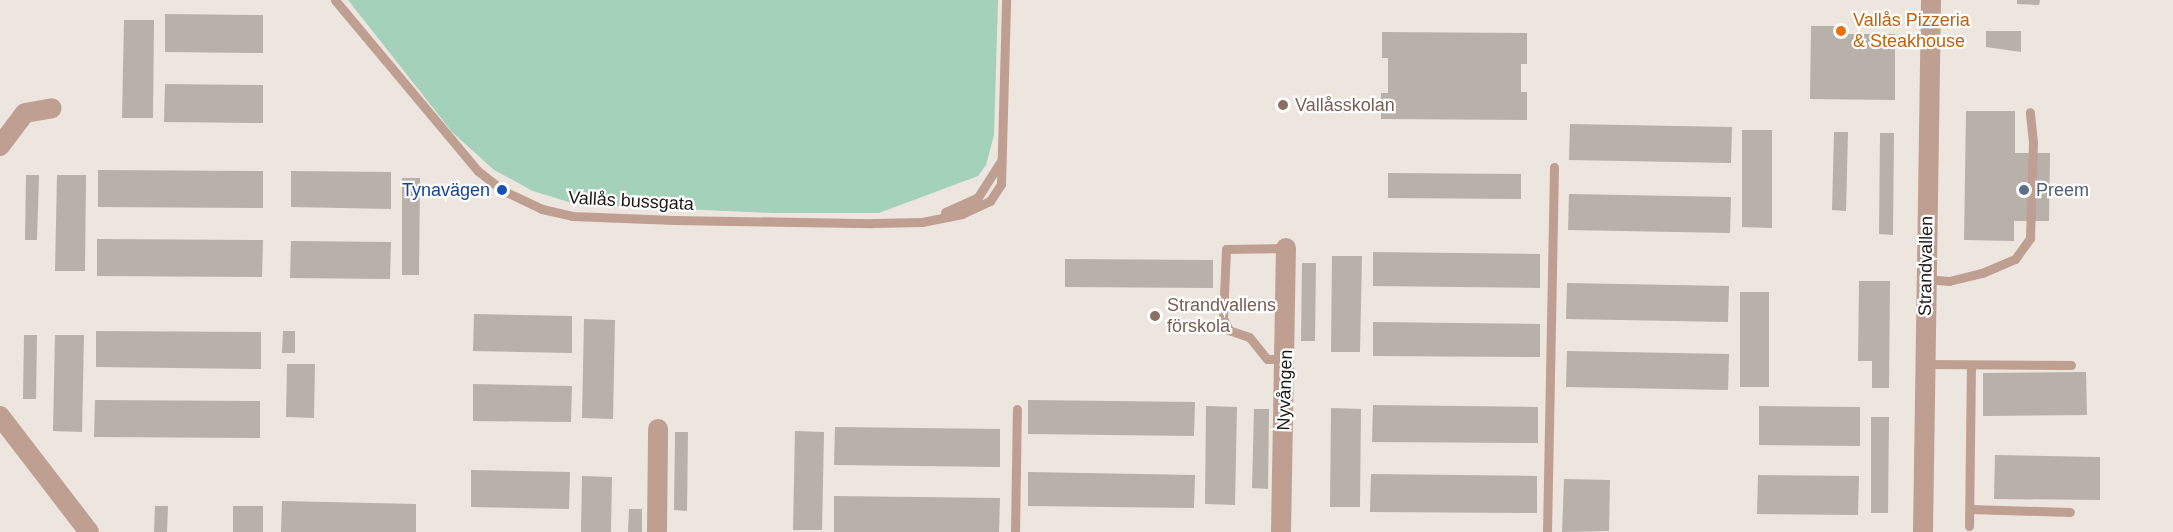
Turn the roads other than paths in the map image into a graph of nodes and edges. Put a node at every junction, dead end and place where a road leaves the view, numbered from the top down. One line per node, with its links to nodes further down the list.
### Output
1 (335, 0): 2 (lane, Vallås bussgata)
2 (1006, 0)
3 (1931, 0): 9 (street, Strandvallen)
4 (52, 108): 6 (street)
5 (2030, 112): 9 (lane)
6 (0, 146)
7 (1554, 167): 24 (lane)
8 (1286, 248): 10 (street, Nyvången); 10 (lane)
9 (1925, 279): 11 (street, Strandvallen)
10 (1286, 359): 23 (street, Nyvången)
11 (1925, 364): 12 (lane); 25 (street, Strandvallen)
12 (1971, 365): 13 (lane); 17 (lane)
13 (2071, 365)
14 (1017, 409): 22 (lane)
15 (0, 416): 20 (street)
16 (658, 429): 21 (street)
17 (1970, 509): 18 (lane); 19 (lane)
18 (2070, 512)
19 (1969, 526)
20 (89, 532)
21 (657, 532)
22 (1015, 532)
23 (1281, 532)
24 (1547, 532)
25 (1923, 532)

